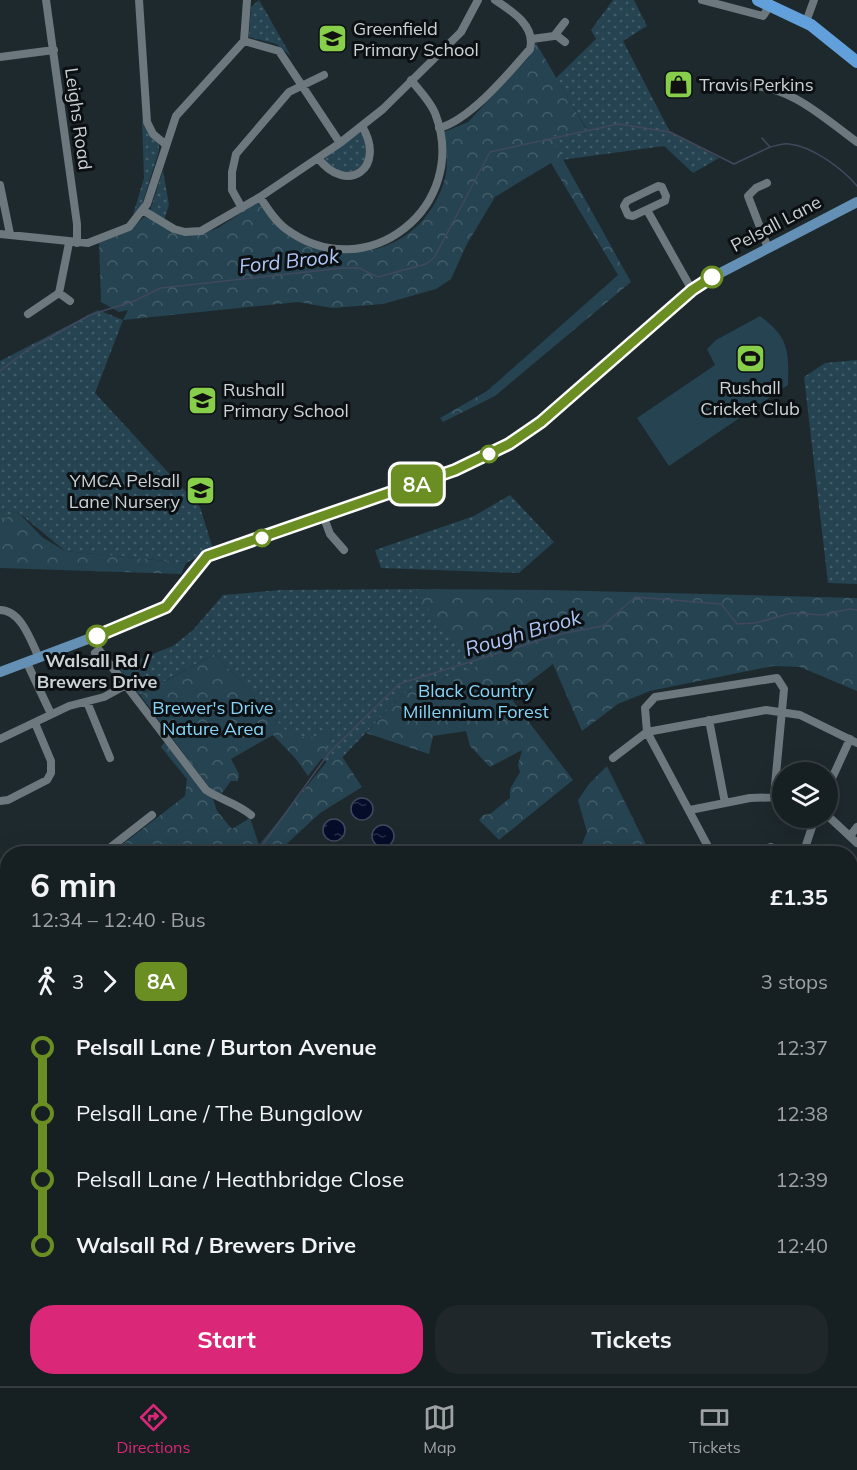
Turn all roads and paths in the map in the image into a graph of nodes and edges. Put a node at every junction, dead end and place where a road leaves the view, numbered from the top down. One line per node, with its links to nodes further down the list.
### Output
1 (46, 0): 16 (street, Leighs Road)
2 (139, 0): 29 (street)
3 (247, 0): 14 (street)
4 (478, 0): 21 (street)
5 (495, 0): 13 (street)
6 (702, 0): 9 (street)
7 (758, 0): 9 (highway)
8 (814, 0): 11 (street)
9 (771, 4): 11 (highway)
10 (565, 22): 12 (street)
11 (806, 22): 18 (highway)
12 (556, 35): 13 (street); 15 (street)
13 (532, 39): 26 (street)
14 (244, 41): 22 (street); 29 (street)
15 (565, 42)
16 (54, 50): 17 (street); 42 (street, Leighs Road)
17 (0, 57)
18 (857, 63)
19 (324, 75): 22 (street)
20 (759, 75): 24 (street)
21 (411, 80): 25 (street); 26 (street)
22 (302, 86): 28 (street); 37 (street)
23 (746, 86): 24 (street)
24 (759, 86): 27 (street)
25 (362, 126): 28 (street); 30 (street)
26 (439, 128): 35 (street)
27 (857, 142)
28 (340, 143): 30 (street)
29 (165, 144): 39 (street)
30 (318, 158): 35 (street)
31 (767, 183): 34 (street)
32 (0, 185): 41 (street)
33 (740, 189): 34 (street)
34 (749, 194): 43 (street)
35 (260, 197): 37 (street)
36 (857, 202): 43 (main road, Pelsall Lane)
37 (242, 208): 39 (street)
38 (647, 210): 38 (street); 44 (street)
39 (144, 211): 42 (street)
40 (0, 234): 41 (street)
41 (10, 234): 42 (street)
42 (73, 243): 45 (street, Leighs Road)
43 (768, 248): 44 (main road, Pelsall Lane)
44 (692, 290): 48 (main road, Pelsall Lane)
45 (59, 293): 46 (street); 47 (street)
46 (70, 301)
47 (28, 313)
48 (324, 518): 49 (street); 54 (main road, Pelsall Lane)
49 (336, 543): 50 (street); 51 (street)
50 (329, 549)
51 (344, 550)
52 (0, 610): 54 (street)
53 (95, 653): 57 (street)
54 (39, 658): 55 (main road, Pelsall Lane)
55 (27, 663): 56 (main road, Pelsall Lane); 60 (street)
56 (0, 672)
57 (126, 685): 58 (street); 75 (street)
58 (87, 702): 60 (street); 66 (street)
59 (782, 710): 61 (street); 63 (street); 65 (street); 68 (street)
60 (51, 714): 62 (street)
61 (709, 720): 63 (street); 72 (street)
62 (34, 723): 64 (street); 71 (street)
63 (647, 732): 67 (street); 73 (street)
64 (0, 739)
65 (854, 741): 69 (street)
66 (110, 758)
67 (613, 758)
68 (780, 762)
69 (838, 769)
70 (772, 797): 72 (street)
71 (0, 801)
72 (725, 803): 73 (street)
73 (690, 810): 82 (street)
74 (152, 814): 81 (street)
75 (251, 815)
76 (838, 825): 79 (street)
77 (857, 827): 79 (street)
78 (812, 828): 83 (street)
79 (850, 836): 80 (street)
80 (857, 843)
81 (112, 846)
82 (708, 846)
83 (806, 846)

